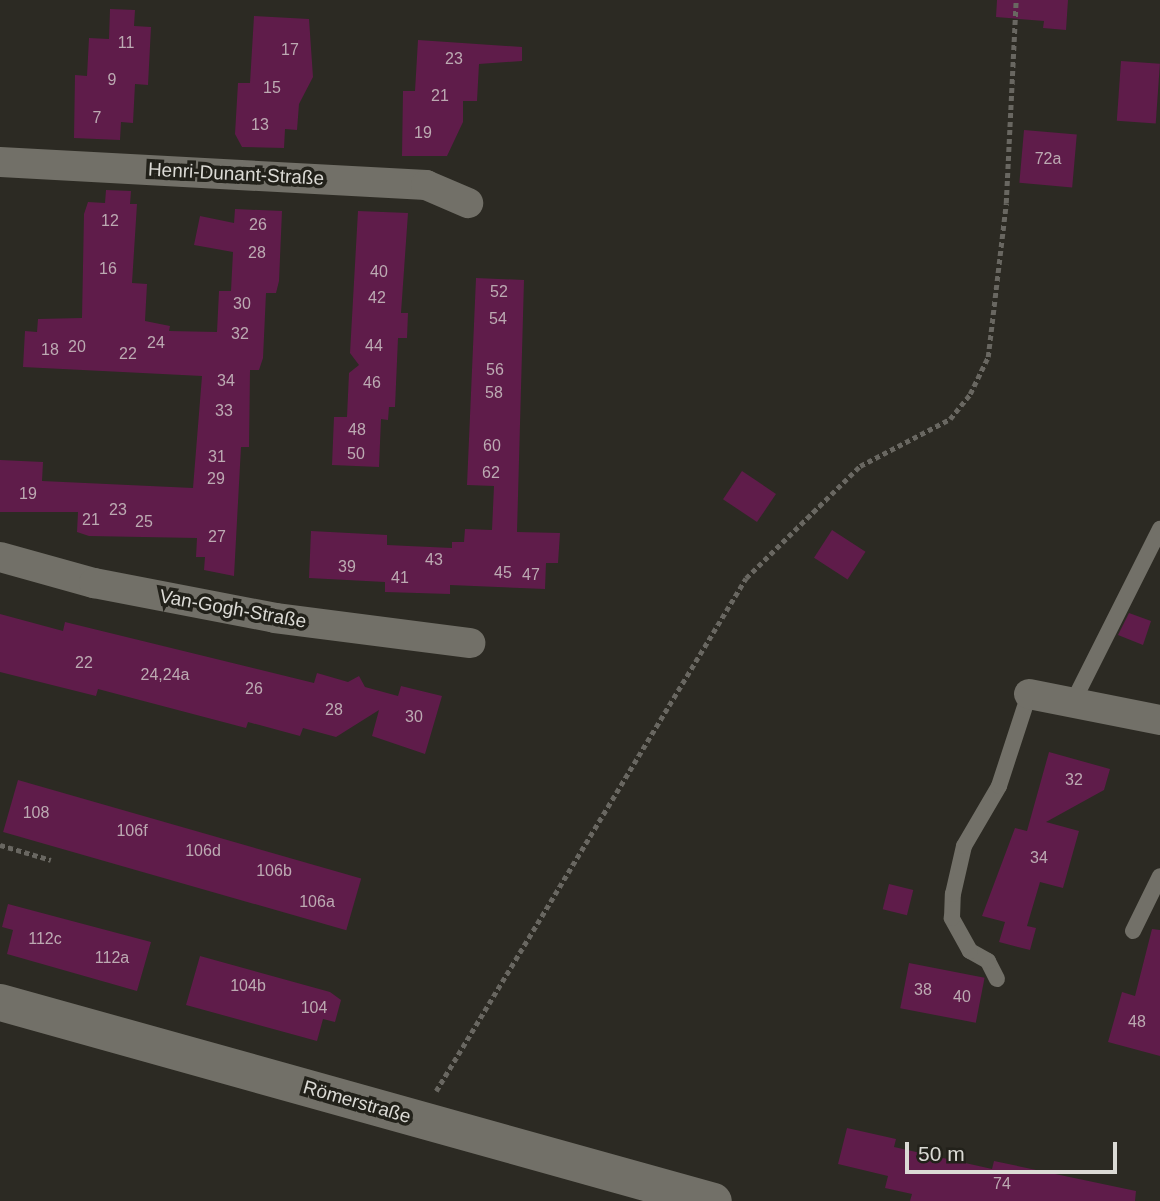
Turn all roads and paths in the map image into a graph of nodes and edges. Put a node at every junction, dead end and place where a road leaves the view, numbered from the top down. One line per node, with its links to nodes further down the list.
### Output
1 (1016, 0): 16 (path)
2 (0, 162): 3 (street, Henri-Dunant-Straße)
3 (468, 203)
4 (1160, 529): 8 (lane)
5 (0, 557): 6 (street, Van-Gogh-Straße)
6 (470, 643)
7 (1029, 694): 8 (street); 14 (lane)
8 (1073, 702): 9 (street)
9 (1160, 720)
10 (0, 845): 11 (path)
11 (51, 860)
12 (1160, 876): 13 (lane)
13 (1133, 931)
14 (997, 979)
15 (0, 1002): 16 (street, Römerstraße)
16 (419, 1119): 17 (street, Römerstraße)
17 (713, 1201)

